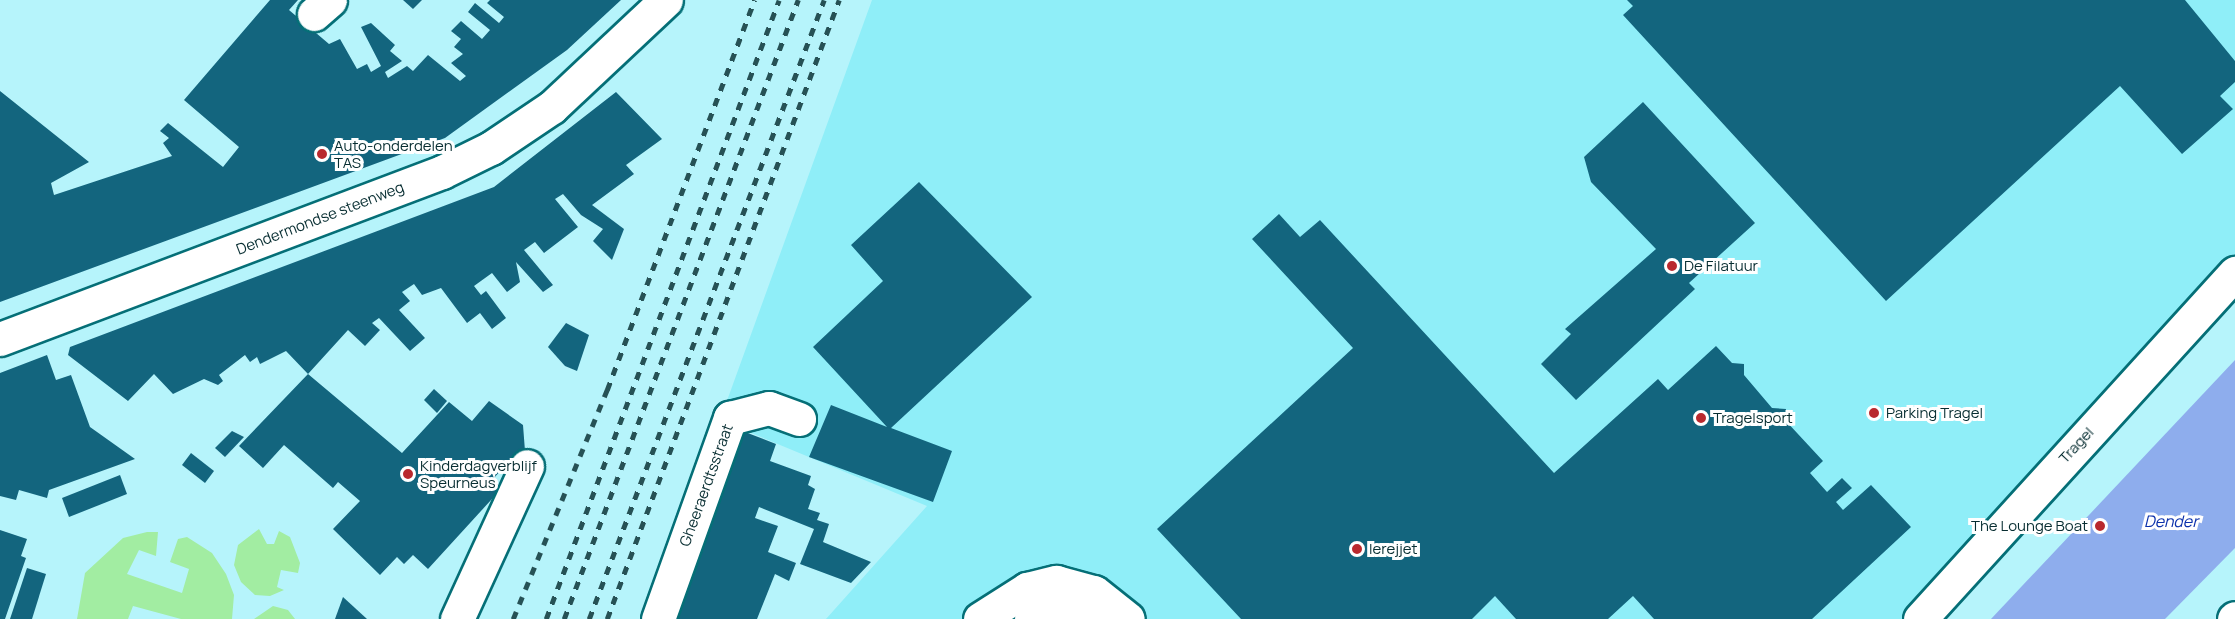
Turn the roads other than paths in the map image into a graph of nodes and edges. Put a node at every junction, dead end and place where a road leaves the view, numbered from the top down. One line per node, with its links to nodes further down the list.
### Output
1 (666, 0): 3 (street, Dendermondse steenweg)
2 (2235, 273): 12 (street, Tragel)
3 (0, 339)
4 (799, 419): 8 (street, Gheeraerdtsstraat)
5 (527, 466): 7 (street)
6 (994, 614): 11 (street)
7 (457, 619)
8 (658, 619)
9 (1032, 619): 10 (street)
10 (1108, 619)
11 (1128, 619)
12 (1920, 619)

